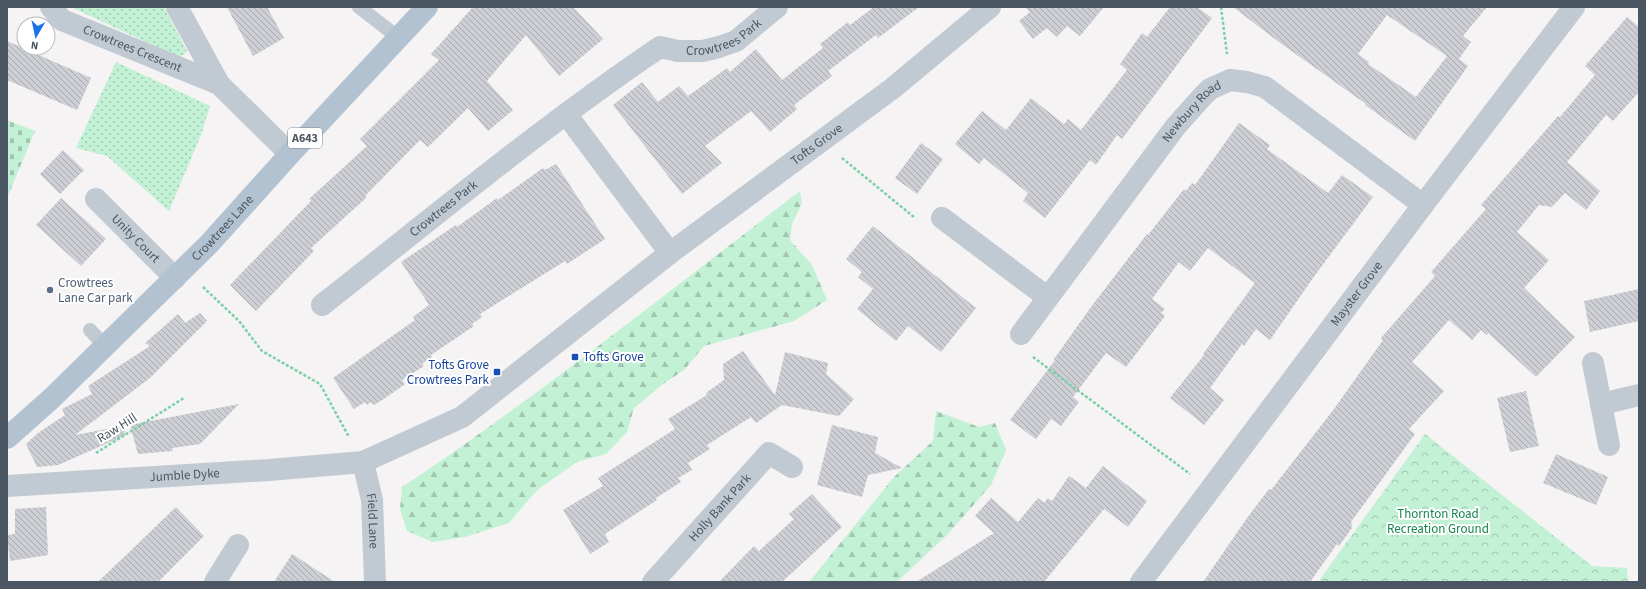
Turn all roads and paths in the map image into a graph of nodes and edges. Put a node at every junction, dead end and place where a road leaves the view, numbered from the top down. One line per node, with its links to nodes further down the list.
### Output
1 (51, 7): 11 (street, Crowtrees Crescent)
2 (177, 7): 11 (street, Crowtrees Crescent)
3 (359, 7): 9 (lane)
4 (427, 7): 9 (main road, Crowtrees Lane / A643)
5 (777, 7): 12 (street, Crowtrees Park)
6 (990, 7): 19 (street, Tofts Grove)
7 (1221, 7): 10 (path)
8 (1574, 7): 16 (street, Mayster Grove)
9 (399, 38): 13 (main road, Crowtrees Lane / A643)
10 (1230, 80): 16 (street, Newbury Road); 21 (street, Newbury Road)
11 (218, 84): 13 (street, Crowtrees Crescent)
12 (566, 114): 19 (street); 22 (street, Crowtrees Park)
13 (290, 154): 20 (main road, Crowtrees Lane / A643)
14 (849, 165): 18 (path)
15 (96, 200): 20 (street, Unity Court)
16 (1423, 205): 36 (street, Mayster Grove)
17 (942, 218): 21 (street)
18 (918, 220)
19 (670, 253): 32 (street, Tofts Grove)
20 (179, 273): 25 (main road, Crowtrees Lane / A643); 32 (path)
21 (1047, 297): 24 (street, Newbury Road)
22 (322, 305)
23 (90, 330): 25 (lane)
24 (1021, 334): 36 (path)
25 (106, 346): 30 (main road, Crowtrees Lane / A643)
26 (1593, 363): 29 (street)
27 (1639, 395): 29 (street)
28 (184, 398): 34 (path, Raw Hill)
29 (1601, 404): 31 (street)
30 (7, 438)
31 (1610, 445)
32 (363, 462): 34 (street, Jumble Dyke); 39 (street, Field Lane)
33 (792, 467): 40 (street, Holly Bank Park)
34 (66, 482): 35 (street, Jumble Dyke)
35 (7, 486)
36 (1211, 489): 41 (street, Mayster Grove)
37 (238, 545): 38 (street)
38 (215, 582)
39 (375, 582)
40 (653, 582)
41 (1141, 582)

